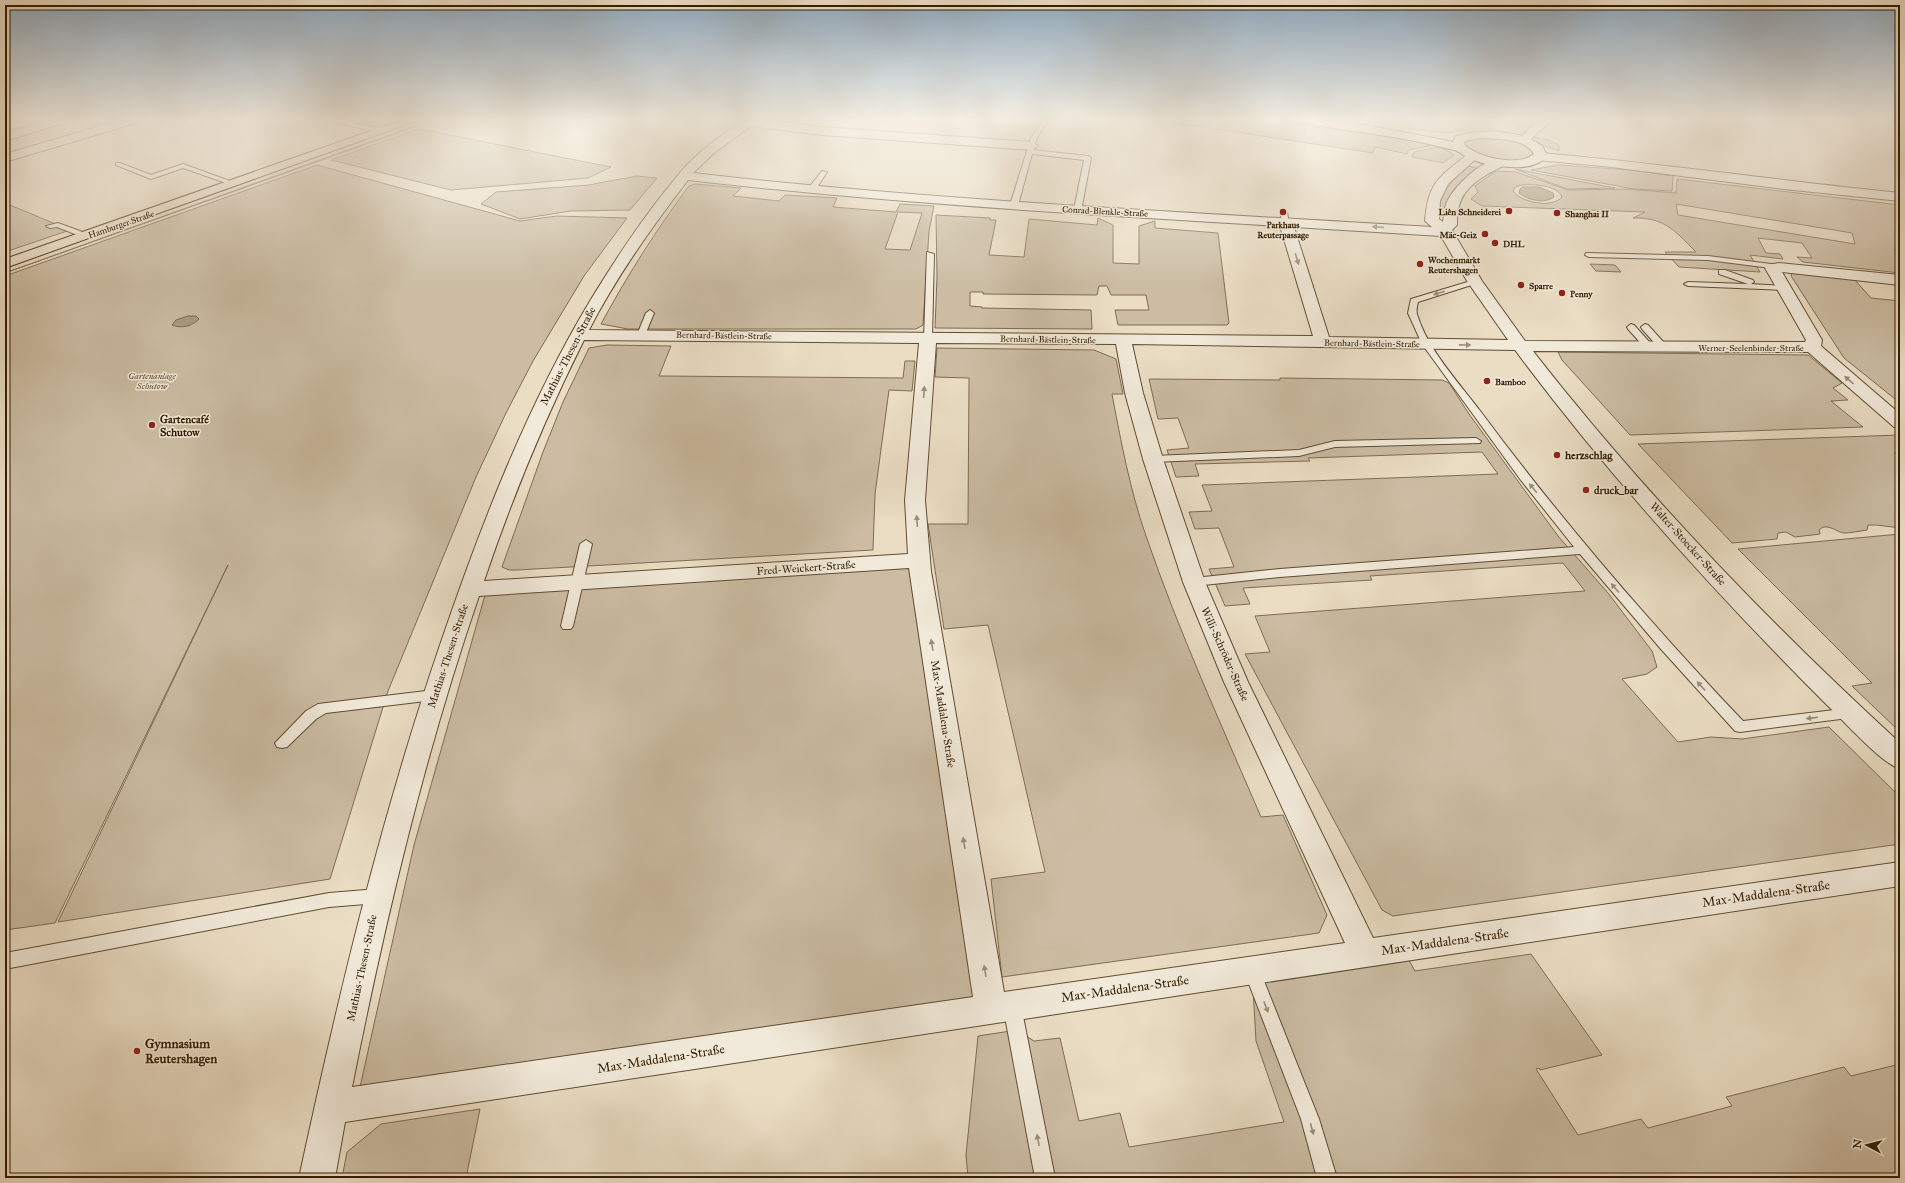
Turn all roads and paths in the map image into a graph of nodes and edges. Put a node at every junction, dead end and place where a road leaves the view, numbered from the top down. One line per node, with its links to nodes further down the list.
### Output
1 (144, 174): 2 (lane)
2 (159, 174)
3 (206, 174): 12 (lane)
4 (262, 174): 12 (main road, Hamburger Straße)
5 (822, 174): 13 (lane)
6 (1023, 174): 15 (lane)
7 (1085, 174): 16 (lane)
8 (1452, 174): 19 (street, Walter-Stoecker-Straße)
9 (1479, 174): 19 (street)
10 (1695, 174): 14 (street)
11 (684, 176): 13 (street, Conrad-Blenkle-Straße); 35 (street, Mathias-Thesen-Straße)
12 (234, 184): 20 (main road, Hamburger Straße)
13 (811, 190): 15 (street, Conrad-Blenkle-Straße)
14 (1900, 197)
15 (1014, 205): 16 (street, Conrad-Blenkle-Straße)
16 (1078, 209): 17 (street, Conrad-Blenkle-Straße)
17 (1284, 217): 19 (street, Conrad-Blenkle-Straße, one-way to 17); 38 (street, one-way to 38)
18 (50, 226): 20 (lane)
19 (1445, 230): 27 (street, Walter-Stoecker-Straße)
20 (85, 236): 23 (main road, Hamburger Straße)
21 (930, 254): 36 (lane)
22 (1590, 255): 24 (lane)
23 (5, 264)
24 (1779, 266): 26 (street); 30 (street, Werner-Seelenbinder-Straße)
25 (1722, 272): 29 (lane)
26 (1900, 280)
27 (1476, 282): 39 (lane, one-way to 39); 40 (street, Walter-Stoecker-Straße)
28 (1688, 284): 29 (lane)
29 (1760, 286): 30 (lane)
30 (1783, 288): 42 (street, Werner-Seelenbinder-Straße)
31 (650, 313): 34 (lane)
32 (1631, 327): 41 (lane)
33 (1645, 327): 41 (lane)
34 (641, 334): 35 (street, Bernhard-Bästlein-Straße); 36 (street, Bernhard-Bästlein-Straße)
35 (577, 335): 51 (street, Mathias-Thesen-Straße)
36 (928, 338): 37 (street, Bernhard-Bästlein-Straße); 48 (street, one-way to 36)
37 (1123, 340): 38 (street, Bernhard-Bästlein-Straße); 45 (street, Willi-Schröder-Straße)
38 (1323, 342): 39 (street, Bernhard-Bästlein-Straße)
39 (1426, 344): 40 (street, Bernhard-Bästlein-Straße, one-way to 40); 47 (lane, one-way to 39)
40 (1519, 346): 41 (street, Werner-Seelenbinder-Straße); 54 (street, Walter-Stoecker-Straße)
41 (1656, 347): 42 (street, Werner-Seelenbinder-Straße)
42 (1812, 347): 43 (street, one-way to 42)
43 (1900, 423)
44 (1476, 441): 45 (lane)
45 (1153, 459): 50 (street, Willi-Schröder-Straße)
46 (586, 544): 49 (lane)
47 (1583, 550): 50 (lane); 54 (lane, one-way to 47)
48 (919, 560): 49 (street, Fred-Weickert-Straße); 62 (street, Max-Maddalena-Straße, one-way to 48)
49 (577, 582): 51 (street, Fred-Weickert-Straße); 52 (lane)
50 (1194, 582): 59 (street, Willi-Schröder-Straße)
51 (470, 589): 53 (street, Mathias-Thesen-Straße)
52 (567, 626)
53 (434, 695): 55 (lane); 58 (street, Mathias-Thesen-Straße)
54 (1851, 714): 56 (street, Walter-Stoecker-Straße)
55 (282, 743)
56 (1900, 759)
57 (1900, 874): 59 (street, Max-Maddalena-Straße)
58 (378, 896): 60 (lane); 63 (street, Mathias-Thesen-Straße)
59 (1365, 954): 61 (street, Max-Maddalena-Straße)
60 (5, 961)
61 (1252, 971): 62 (street, Max-Maddalena-Straße); 66 (lane, one-way to 66)
62 (1002, 1008): 63 (street, Max-Maddalena-Straße); 65 (lane, one-way to 62)
63 (332, 1107): 64 (street, Mathias-Thesen-Straße)
64 (317, 1178)
65 (1045, 1178)
66 (1327, 1178)

